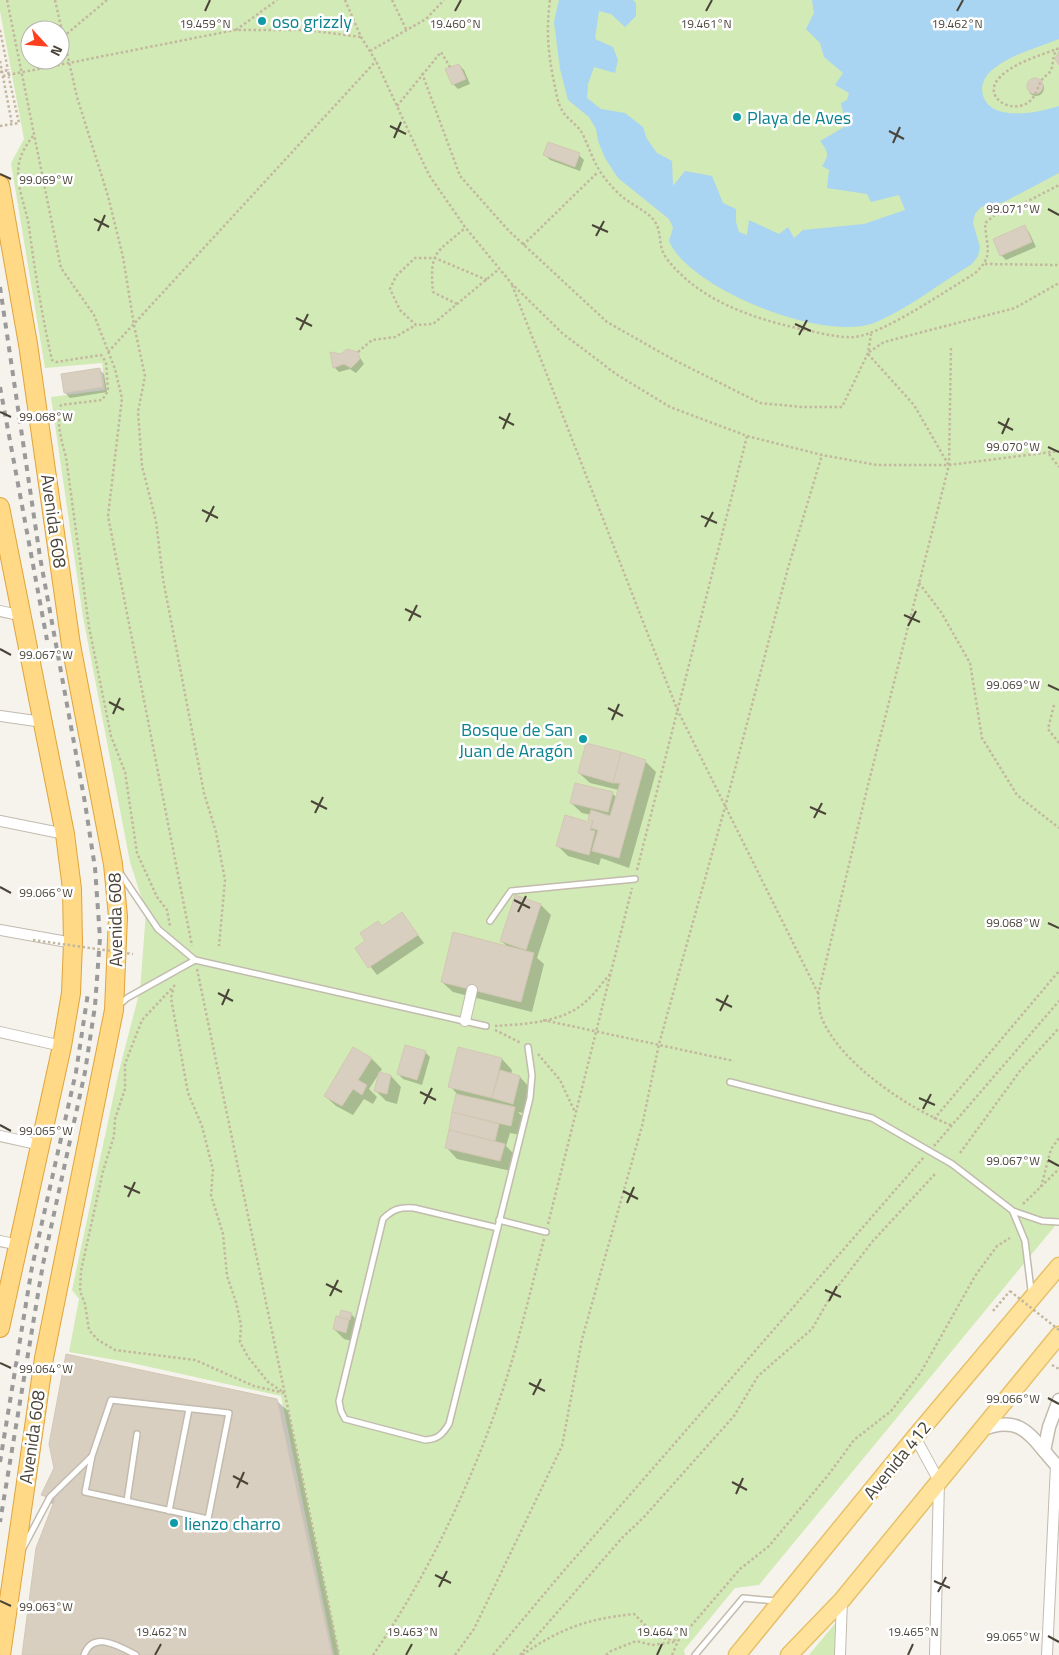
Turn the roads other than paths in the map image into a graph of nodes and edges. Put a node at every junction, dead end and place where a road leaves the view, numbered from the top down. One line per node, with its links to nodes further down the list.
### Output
1 (0, 185): 9 (highway, Avenida 608)
2 (0, 507): 4 (highway)
3 (0, 611): 4 (street)
4 (23, 616): 6 (highway)
5 (0, 716): 6 (street)
6 (43, 722): 8 (highway)
7 (0, 821): 8 (street)
8 (65, 834): 13 (highway)
9 (114, 864): 14 (lane); 16 (highway, Avenida 608)
10 (635, 879): 11 (lane)
11 (490, 921)
12 (0, 930): 13 (street)
13 (74, 943): 20 (highway)
14 (195, 960): 16 (lane); 17 (lane)
15 (472, 990): 17 (street)
16 (114, 1010): 47 (highway, Avenida 608)
17 (465, 1021): 18 (lane)
18 (486, 1026)
19 (0, 1032): 20 (street)
20 (62, 1046): 24 (highway)
21 (528, 1047): 26 (lane)
22 (730, 1082): 25 (lane)
23 (0, 1136): 24 (street)
24 (41, 1145): 31 (highway)
25 (1013, 1211): 27 (lane); 33 (lane)
26 (499, 1220): 28 (lane); 29 (lane)
27 (1059, 1222)
28 (498, 1228): 28 (lane)
29 (546, 1232)
30 (0, 1241): 31 (street)
31 (19, 1245): 34 (highway)
32 (1059, 1266): 33 (main road, Avenida 412)
33 (1031, 1300): 40 (main road, Avenida 412)
34 (0, 1328)
35 (1059, 1335): 38 (main road)
36 (1059, 1400): 41 (street)
37 (189, 1409): 42 (lane); 46 (lane); 46 (lane)
38 (981, 1430): 41 (street); 44 (main road)
39 (137, 1434): 45 (lane)
40 (915, 1437): 44 (street); 49 (main road, Avenida 412)
41 (1044, 1451): 43 (street)
42 (92, 1456): 45 (lane); 47 (lane)
43 (1058, 1466): 58 (street)
44 (939, 1482): 48 (main road); 57 (street)
45 (127, 1502): 46 (lane)
46 (169, 1511)
47 (13, 1566): 50 (highway, Avenida 608)
48 (842, 1600): 55 (main road); 56 (street)
49 (782, 1602): 53 (lane); 54 (main road, Avenida 412)
50 (3, 1653)
51 (84, 1655): 52 (lane)
52 (136, 1655)
53 (695, 1655)
54 (737, 1655)
55 (789, 1655)
56 (840, 1655)
57 (935, 1655)
58 (1047, 1655)

